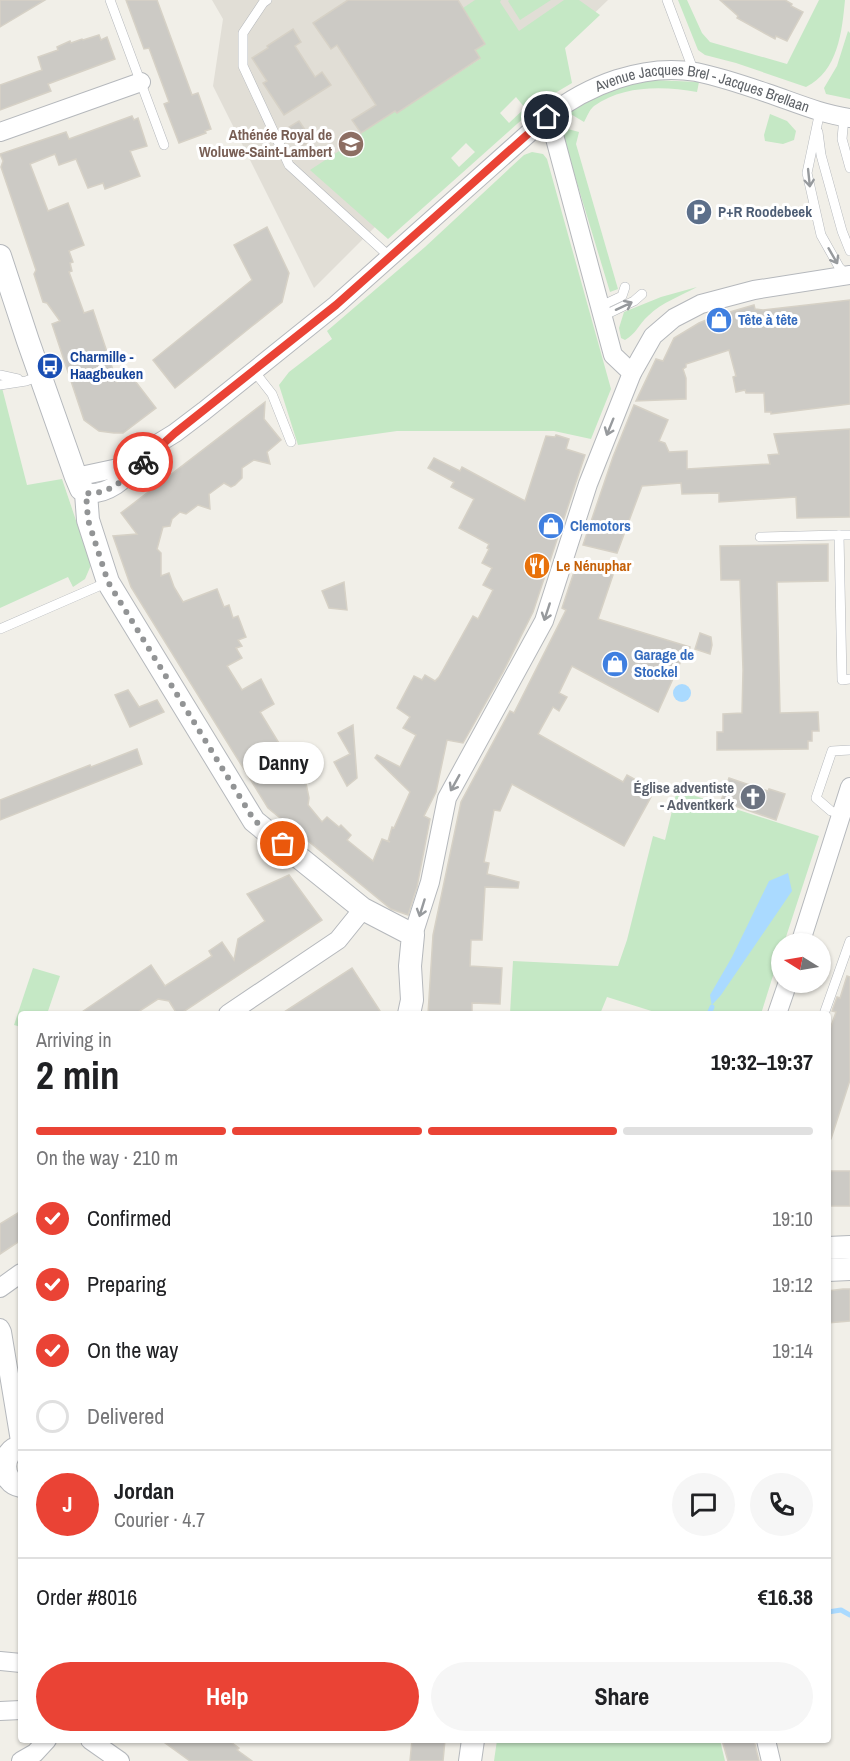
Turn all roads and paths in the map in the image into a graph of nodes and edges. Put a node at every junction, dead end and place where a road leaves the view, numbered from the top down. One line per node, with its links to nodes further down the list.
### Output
1 (110, 0): 5 (lane)
2 (667, 0): 4 (lane)
3 (264, 1): 14 (lane)
4 (694, 72): 6 (street, Avenue Jacques Brel - Jacques Brellaan); 7 (street, Avenue Jacques Brel - Jacques Brellaan)
5 (141, 82): 9 (street); 10 (lane)
6 (819, 116): 8 (street, Avenue Jacques Brel - Jacques Brellaan); 12 (lane); 15 (lane, one-way to 15)
7 (547, 117): 14 (street, Avenue Jacques Brel - Jacques Brellaan); 18 (street)
8 (847, 117): 11 (lane)
9 (0, 132)
10 (164, 145)
11 (850, 168)
12 (850, 251)
13 (0, 256): 22 (street)
14 (390, 257): 19 (street, Avenue Jacques Brel - Jacques Brellaan)
15 (849, 276): 20 (street)
16 (626, 287): 18 (lane)
17 (642, 294): 18 (lane, one-way to 17)
18 (602, 311): 20 (street)
19 (254, 371): 24 (lane); 25 (street, Avenue Jacques Brel - Jacques Brellaan)
20 (632, 373): 37 (street, one-way to 37)
21 (0, 375): 22 (lane)
22 (33, 378): 23 (lane); 25 (street)
23 (0, 385)
24 (291, 442)
25 (81, 485): 29 (street)
26 (850, 534): 27 (lane)
27 (839, 535): 28 (lane); 31 (lane)
28 (760, 537)
29 (108, 582): 30 (lane); 35 (street)
30 (0, 628)
31 (850, 679)
32 (850, 750): 34 (lane)
33 (850, 787): 34 (street)
34 (841, 814): 36 (street)
35 (363, 909): 37 (street); 40 (street); 41 (street)
36 (803, 933)
37 (413, 935): 42 (street)
38 (850, 941): 44 (lane)
39 (784, 993): 43 (street)
40 (232, 1011)
41 (408, 1011)
42 (409, 1011)
43 (778, 1011)
44 (825, 1011)
45 (850, 1246): 46 (street)
46 (831, 1248)
47 (850, 1269): 48 (street)
48 (831, 1270)
49 (18, 1275): 50 (street)
50 (0, 1288)
51 (0, 1328): 52 (street)
52 (18, 1428)
53 (18, 1448): 54 (street)
54 (7, 1480)
55 (0, 1661): 56 (street)
56 (18, 1662)
57 (18, 1710): 58 (street)
58 (0, 1711)
59 (44, 1743): 63 (street)
60 (94, 1743): 64 (street)
61 (473, 1743): 65 (street)
62 (767, 1743): 66 (street)
63 (21, 1761)
64 (120, 1761)
65 (470, 1761)
66 (771, 1761)

